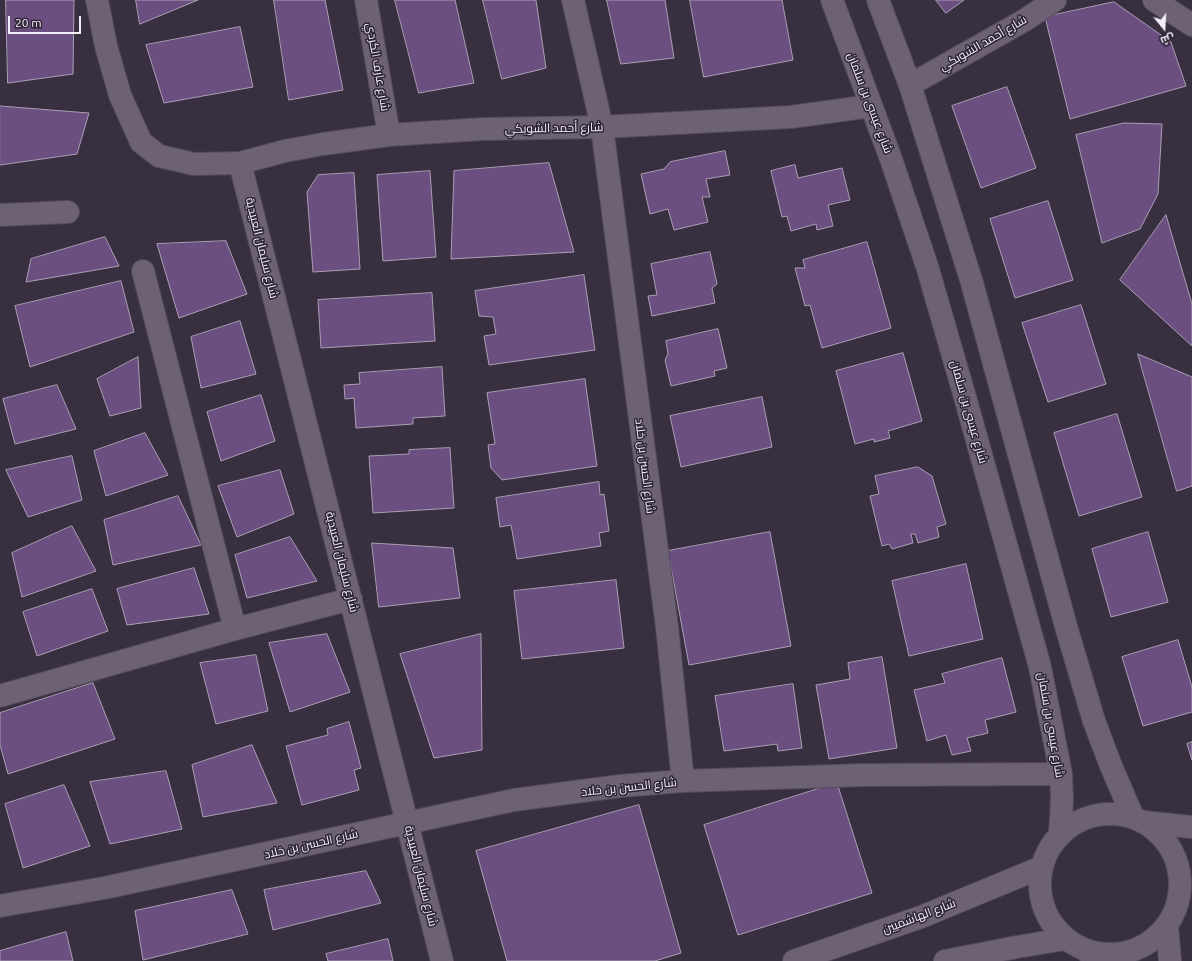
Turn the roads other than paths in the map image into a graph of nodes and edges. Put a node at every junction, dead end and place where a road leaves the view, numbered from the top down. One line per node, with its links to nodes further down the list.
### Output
1 (97, 0): 13 (street, شارع أحمد الشوبكي)
2 (366, 0): 12 (street, شارع عارف الكردي)
3 (573, 0): 11 (street)
4 (832, 0): 10 (street, شارع عيسى بن سلمان)
5 (878, 0): 9 (street)
6 (1054, 0): 9 (street, شارع أحمد الشوبكي)
7 (1154, 0): 8 (street)
8 (1192, 25)
9 (910, 85): 22 (street)
10 (870, 106): 11 (street, شارع أحمد الشوبكي); 20 (street, شارع عيسى بن سلمان)
11 (602, 127): 12 (street, شارع أحمد الشوبكي); 21 (street, شارع الحسن بن خلاد)
12 (389, 135): 13 (street, شارع أحمد الشوبكي)
13 (240, 163): 17 (street, شارع سليمان العبيدية)
14 (68, 212): 15 (street)
15 (0, 215)
16 (143, 271): 18 (street)
17 (352, 599): 18 (street); 23 (street, شارع سليمان العبيدية)
18 (235, 629): 19 (street)
19 (0, 696)
20 (1061, 774): 21 (street); 25 (street, شارع عيسى بن سلمان)
21 (683, 781): 23 (street, شارع الحسن بن خلاد)
22 (1138, 820): 24 (street); 25 (street); 28 (street)
23 (408, 822): 27 (street, شارع الحسن بن خلاد); 31 (street, شارع سليمان العبيدية)
24 (1192, 827)
25 (1060, 834): 26 (street)
26 (1042, 866): 29 (street); 32 (street, شارع الهاشميين)
27 (0, 906)
28 (1178, 914): 30 (street); 34 (street)
29 (1066, 940): 30 (street); 33 (street)
30 (1091, 956)
31 (442, 961)
32 (794, 961)
33 (945, 961)
34 (1170, 961)

